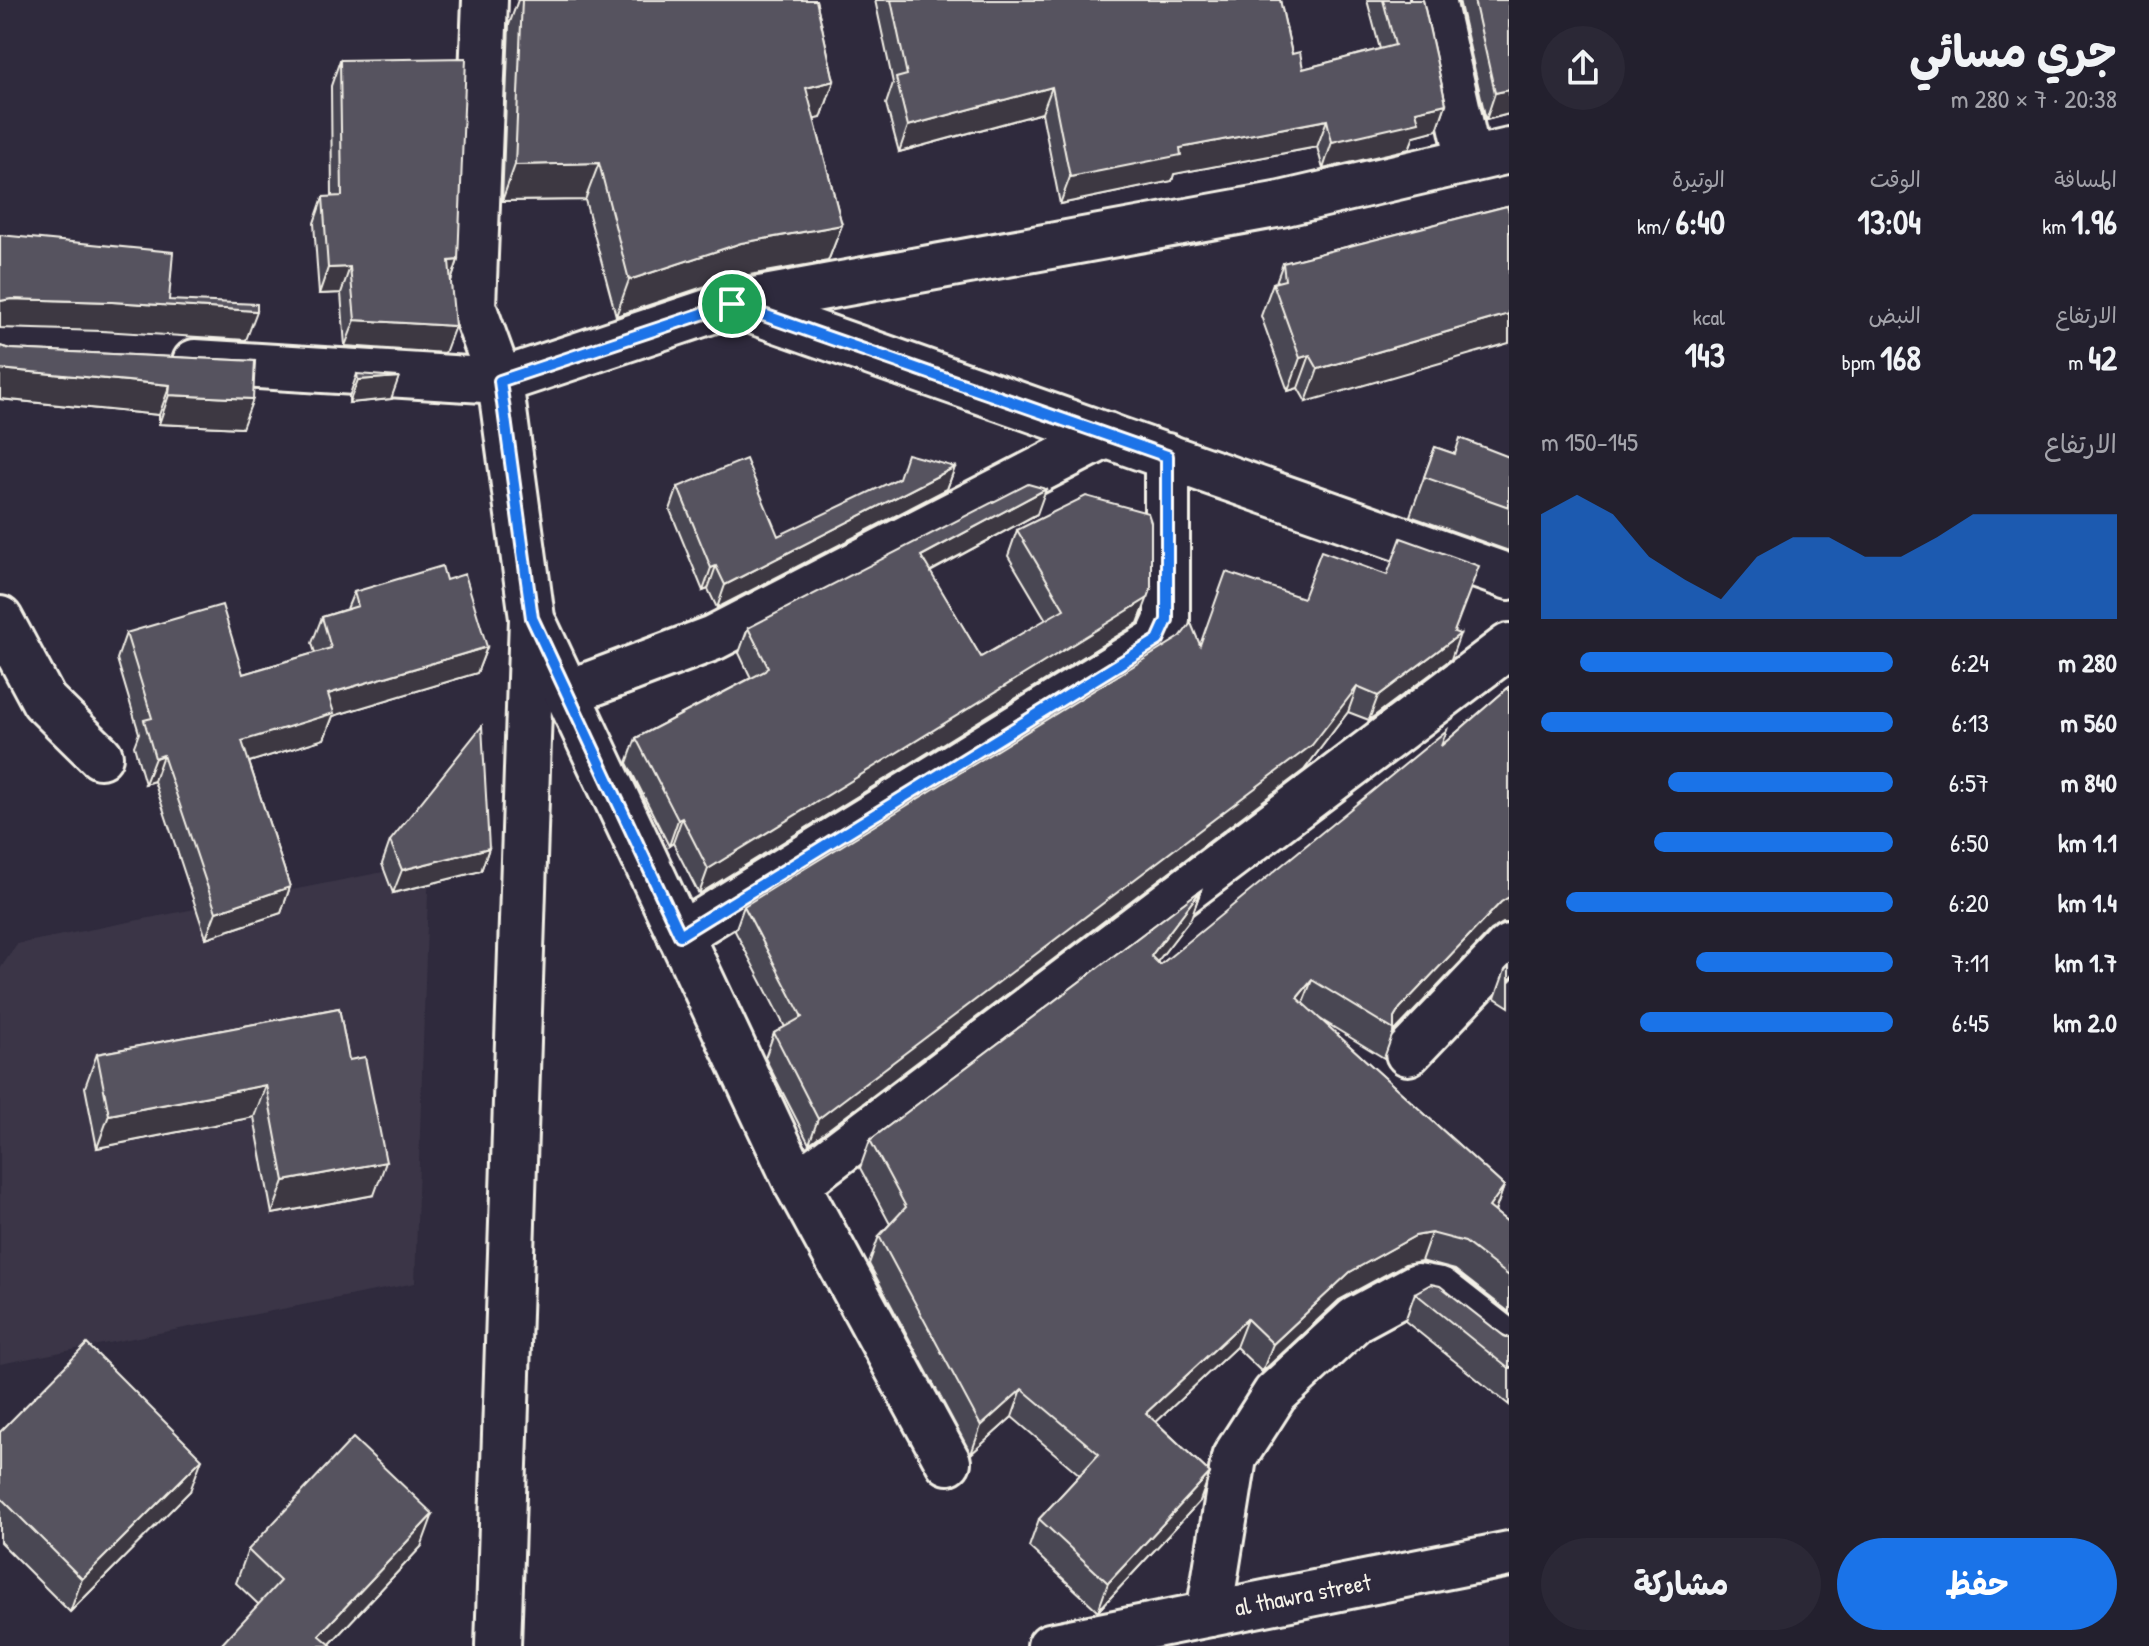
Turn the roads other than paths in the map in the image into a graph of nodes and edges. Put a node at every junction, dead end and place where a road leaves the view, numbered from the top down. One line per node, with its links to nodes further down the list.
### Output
1 (485, 0): 6 (street)
2 (1433, 0): 3 (street)
3 (1489, 156): 4 (street)
4 (732, 304): 6 (street); 7 (street)
5 (159, 360): 6 (street)
6 (500, 381): 10 (street)
7 (1107, 435): 8 (street); 13 (street)
8 (1167, 456): 9 (street); 15 (street)
9 (1509, 577)
10 (532, 618): 13 (street); 23 (street)
11 (0, 619): 14 (street)
12 (1509, 646): 18 (street)
13 (567, 693): 15 (street)
14 (100, 756)
15 (680, 935): 18 (street)
16 (1509, 947): 17 (street)
17 (1408, 1053)
18 (797, 1184): 20 (street)
19 (1509, 1344): 22 (street)
20 (948, 1462)
21 (1509, 1554): 22 (street, al thawra street)
22 (1209, 1614): 24 (street, al thawra street)
23 (498, 1646)
24 (1050, 1646)

